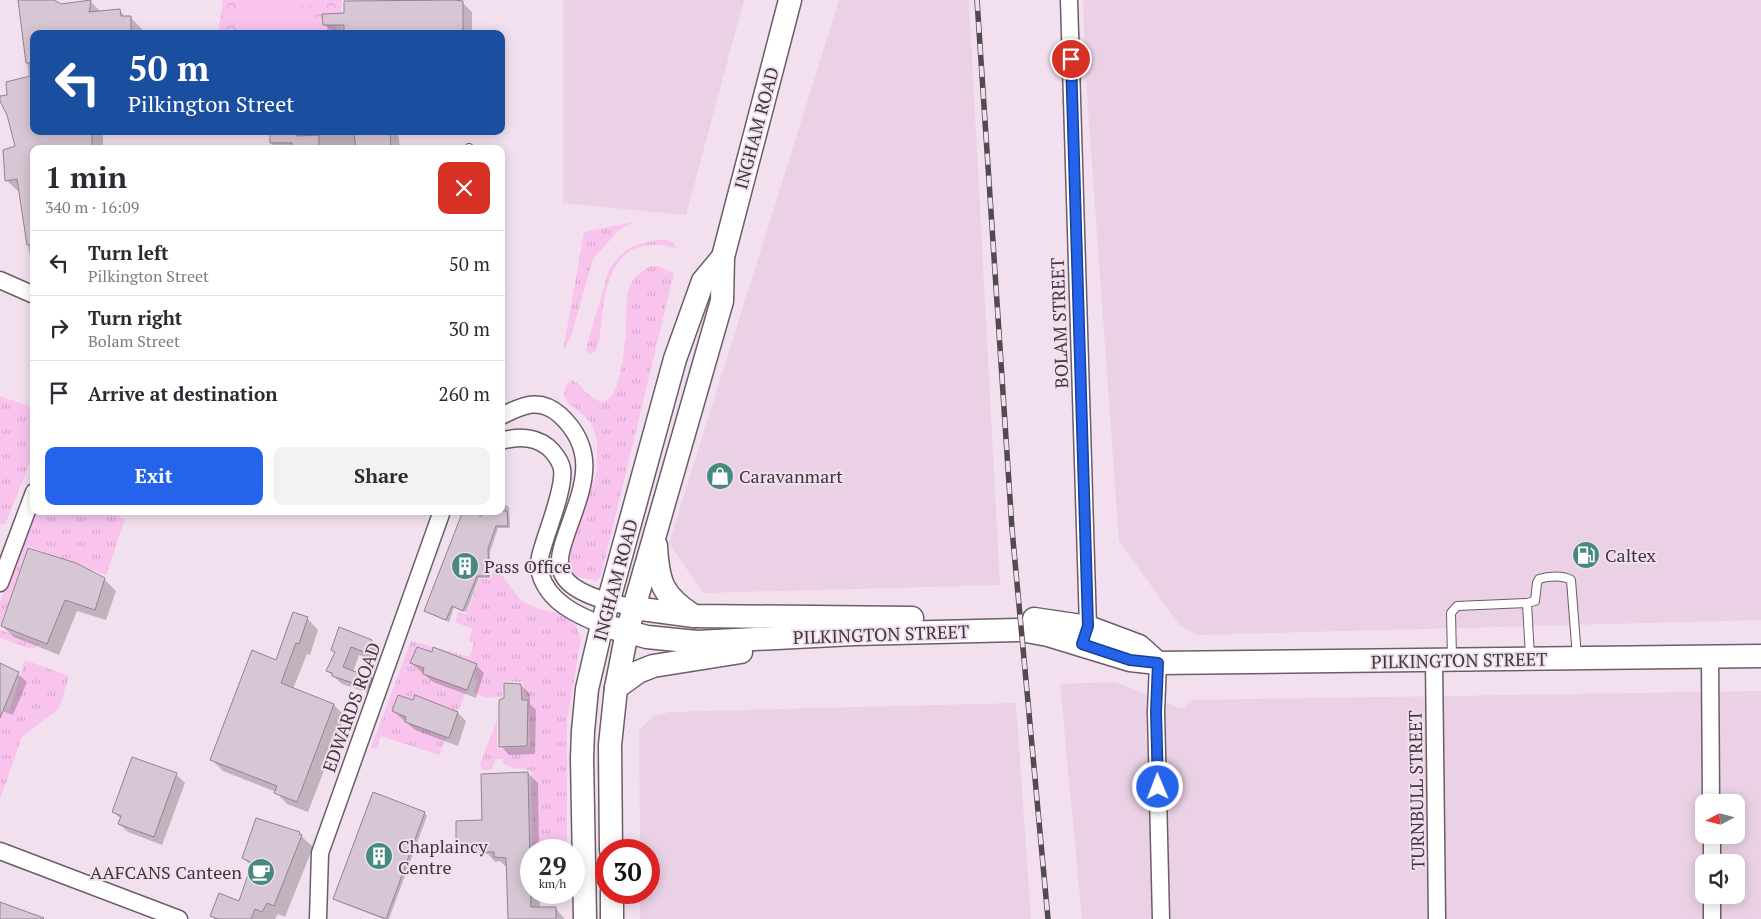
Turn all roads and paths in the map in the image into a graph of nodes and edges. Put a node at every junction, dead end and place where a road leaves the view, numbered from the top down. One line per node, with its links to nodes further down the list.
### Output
1 (790, 0): 3 (street, INGHAM ROAD)
2 (1069, 0): 19 (street, BOLAM STREET)
3 (723, 257): 10 (street, INGHAM ROAD); 12 (street, INGHAM ROAD)
4 (0, 280): 5 (street)
5 (30, 293)
6 (505, 414): 12 (street, PILKINGTON STREET)
7 (505, 440): 16 (street)
8 (30, 503): 11 (street)
9 (441, 515): 33 (street, EDWARDS ROAD)
10 (655, 533): 14 (street, INGHAM ROAD); 15 (street)
11 (0, 583)
12 (609, 602): 14 (street, PILKINGTON STREET); 16 (street, INGHAM ROAD)
13 (1527, 603): 22 (lane); 23 (lane); 24 (lane)
14 (634, 608): 15 (street, PILKINGTON STREET); 17 (street, INGHAM ROAD)
15 (694, 616): 19 (street, PILKINGTON STREET)
16 (602, 625): 17 (street, PILKINGTON STREET); 34 (street, INGHAM ROAD)
17 (627, 632): 18 (street, PILKINGTON STREET); 26 (street, INGHAM ROAD)
18 (854, 634): 19 (street, PILKINGTON STREET); 26 (street)
19 (1085, 636): 25 (street, PILKINGTON STREET)
20 (1761, 656): 21 (street, PILKINGTON STREET)
21 (1710, 658): 22 (street, PILKINGTON STREET); 27 (street)
22 (1577, 659): 24 (street, PILKINGTON STREET)
23 (1443, 660): 24 (street, PILKINGTON STREET); 25 (street, PILKINGTON STREET); 37 (street, TURNBULL STREET)
24 (1530, 660)
25 (1158, 663): 36 (street)
26 (616, 688): 28 (street, INGHAM ROAD)
27 (1711, 794)
28 (611, 839)
29 (0, 851): 32 (street)
30 (612, 904): 35 (street)
31 (1712, 904): 38 (street)
32 (179, 919)
33 (318, 919)
34 (585, 919)
35 (612, 919)
36 (1161, 919)
37 (1438, 919)
38 (1712, 919)

